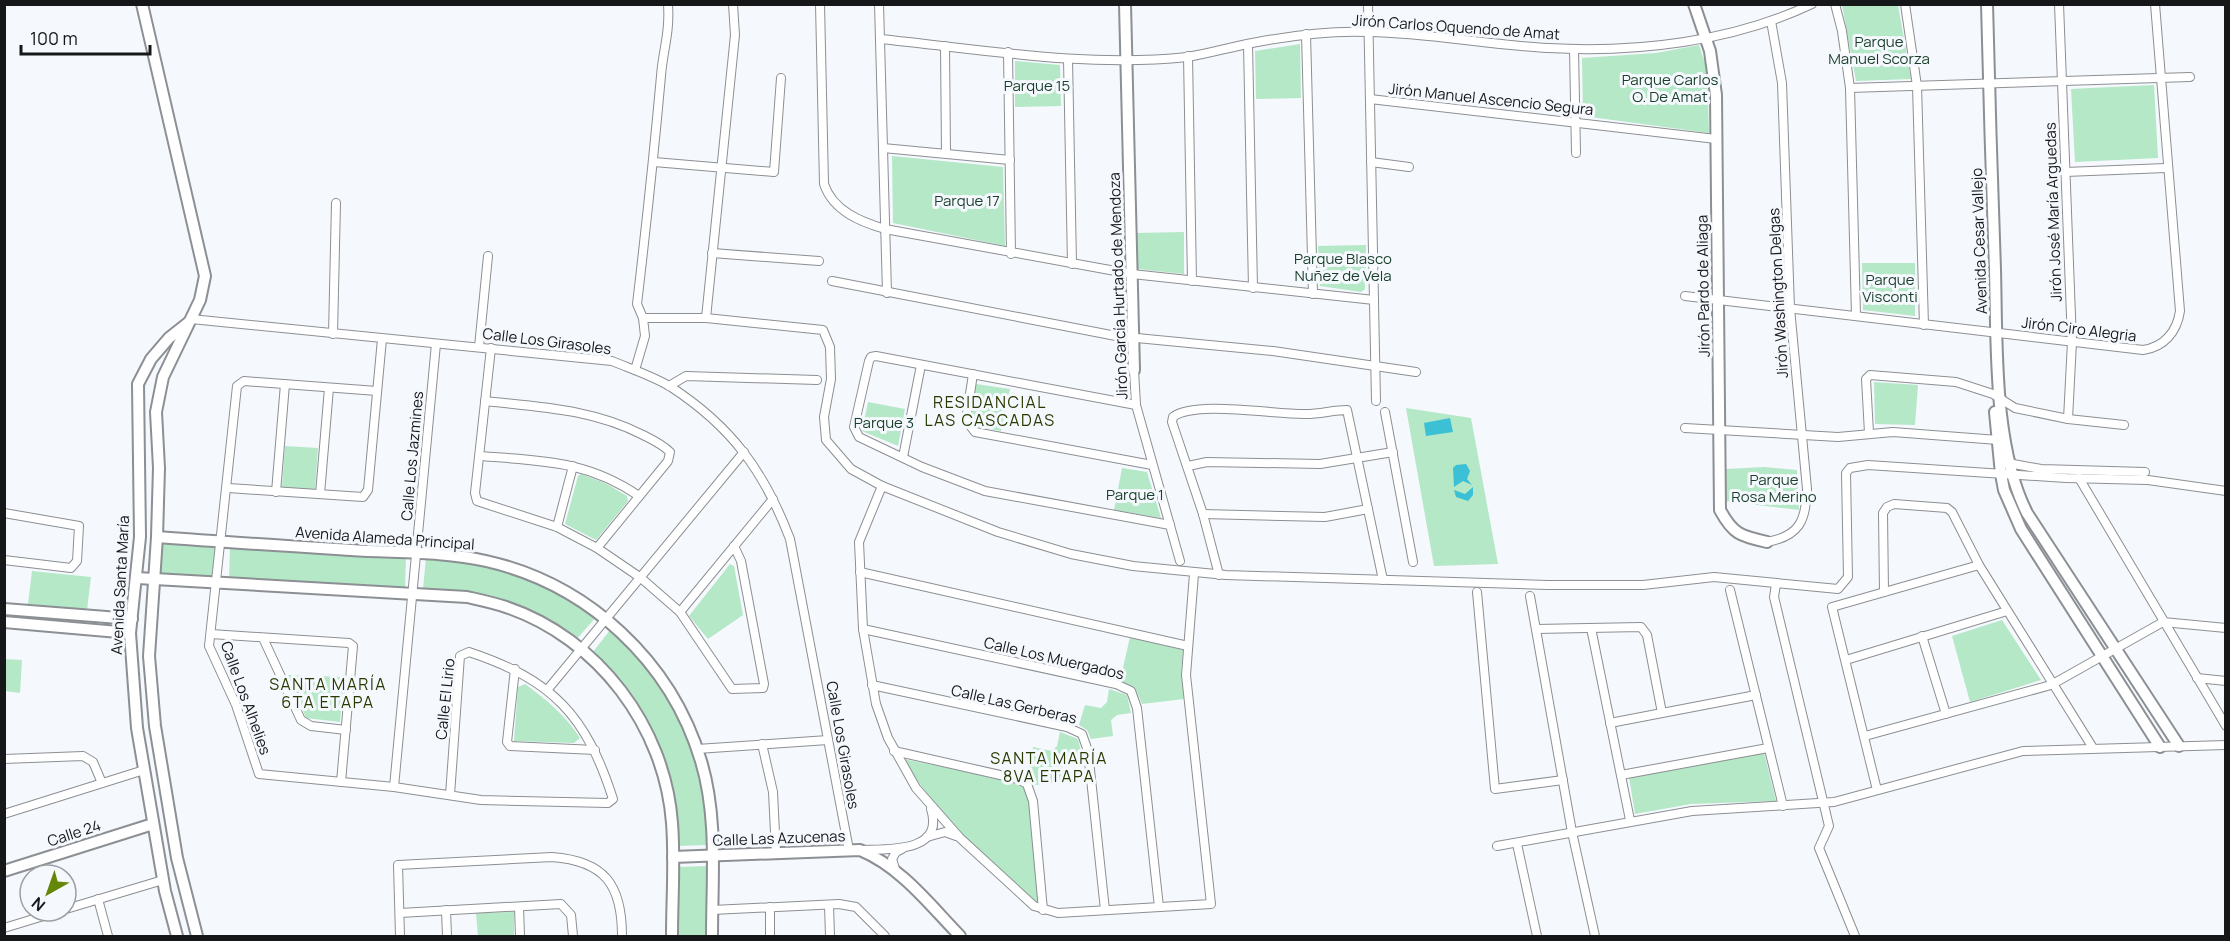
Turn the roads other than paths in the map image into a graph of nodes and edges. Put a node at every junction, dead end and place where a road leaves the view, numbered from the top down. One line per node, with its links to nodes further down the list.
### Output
1 (142, 4): 68 (street, Avenida Santa María)
2 (668, 4): 42 (street)
3 (733, 4): 44 (street)
4 (820, 4): 49 (street)
5 (879, 4): 20 (street)
6 (1125, 4): 27 (street, Jirón García Hurtado de Mendoza)
7 (1368, 4): 17 (street)
8 (1694, 4): 19 (street, Jirón Pardo de Aliaga)
9 (1812, 4): 16 (street, Jirón Carlos Oquendo de Amat)
10 (1834, 4): 34 (street)
11 (1905, 4): 33 (street)
12 (1979, 4): 32 (street, Avenida Cesar Vallejo)
13 (1987, 4): 32 (street, Avenida Cesar Vallejo)
14 (2059, 4): 31 (street, Jirón José María Arguedas)
15 (2155, 4): 30 (street, Jirón Ciro Alegria)
16 (1771, 21): 19 (street, Jirón Carlos Oquendo de Amat); 64 (street, Jirón Washington Delgas)
17 (1369, 32): 18 (street, Jirón Carlos Oquendo de Amat); 23 (street, Jirón Carlos Oquendo de Amat); 35 (street)
18 (1306, 34): 21 (street, Jirón Carlos Oquendo de Amat); 60 (street)
19 (1705, 38): 23 (street, Jirón Carlos Oquendo de Amat); 37 (street, Jirón Pardo de Aliaga)
20 (880, 39): 22 (street, Jirón Carlos Oquendo de Amat); 38 (street)
21 (1248, 44): 25 (street, Jirón Carlos Oquendo de Amat); 58 (street)
22 (945, 46): 24 (street, Jirón Carlos Oquendo de Amat); 40 (street)
23 (1574, 49): 36 (street)
24 (1008, 52): 26 (street, Jirón Carlos Oquendo de Amat); 41 (street)
25 (1188, 56): 27 (street, Jirón Carlos Oquendo de Amat); 57 (street)
26 (1068, 59): 27 (street, Jirón Carlos Oquendo de Amat); 54 (street)
27 (1126, 60): 55 (street, Jirón García Hurtado de Mendoza)
28 (2190, 76): 30 (street)
29 (781, 78): 44 (street)
30 (2162, 78): 31 (street); 46 (street, Jirón Ciro Alegria)
31 (2062, 81): 32 (street); 47 (street, Jirón José María Arguedas)
32 (1986, 84): 33 (street); 70 (street, Avenida Cesar Vallejo)
33 (1917, 86): 34 (street); 69 (street)
34 (1850, 88): 65 (street)
35 (1370, 99): 36 (street, Jirón Manuel Ascencio Segura); 43 (street)
36 (1575, 122): 37 (street, Jirón Manuel Ascencio Segura); 39 (street)
37 (1716, 140): 63 (street, Jirón Pardo de Aliaga)
38 (883, 148): 40 (street); 49 (street)
39 (1576, 153)
40 (946, 154): 41 (street)
41 (1010, 160): 51 (street)
42 (654, 162): 44 (street); 66 (street)
43 (1371, 162): 45 (street); 62 (street)
44 (720, 167): 50 (street)
45 (1409, 167)
46 (2166, 168): 47 (street); 74 (street, Jirón Ciro Alegria)
47 (2065, 172): 74 (street, Jirón José María Arguedas)
48 (336, 203): 71 (street)
49 (885, 229): 51 (street); 59 (street)
50 (712, 254): 53 (street); 67 (street)
51 (1011, 254): 54 (street)
52 (488, 256): 76 (street)
53 (819, 261)
54 (1072, 264): 55 (street)
55 (1132, 274): 57 (street); 72 (street, Jirón García Hurtado de Mendoza)
56 (832, 281): 59 (street)
57 (1192, 281): 58 (street)
58 (1253, 288): 60 (street)
59 (887, 293): 72 (street)
60 (1313, 294): 62 (street)
61 (1684, 296): 63 (street, Jirón Ciro Alegria)
62 (1374, 300): 79 (street)
63 (1718, 300): 64 (street, Jirón Ciro Alegria); 97 (street, Jirón Pardo de Aliaga)
64 (1790, 308): 65 (street, Jirón Ciro Alegria); 99 (street, Jirón Washington Delgas)
65 (1856, 315): 69 (street, Jirón Ciro Alegria)
66 (643, 318): 67 (street); 80 (street)
67 (706, 318): 113 (street)
68 (189, 321): 71 (street, Calle Los Girasoles); 125 (street, Avenida Santa María); 138 (street, Avenida Santa María)
69 (1924, 324): 70 (street, Jirón Ciro Alegria)
70 (1993, 333): 74 (street, Jirón Ciro Alegria); 89 (street, Avenida Cesar Vallejo)
71 (333, 334): 73 (street, Calle Los Girasoles)
72 (1133, 338): 79 (street); 81 (street, Jirón García Hurtado de Mendoza)
73 (382, 339): 75 (street, Calle Los Girasoles); 88 (street)
74 (2072, 342): 94 (street, Jirón José María Arguedas)
75 (436, 344): 76 (street, Calle Los Girasoles); 130 (street, Calle Los Jazmines)
76 (478, 347): 77 (street, Calle Los Girasoles)
77 (491, 348): 80 (street, Calle Los Girasoles); 90 (street)
78 (921, 364): 83 (street); 104 (street); 104 (street)
79 (1375, 366): 82 (street); 91 (street)
80 (635, 370): 86 (street, Calle Los Girasoles)
81 (1134, 370): 92 (street, Jirón García Hurtado de Mendoza)
82 (1416, 372)
83 (973, 374): 92 (street); 107 (street)
84 (817, 380): 86 (street)
85 (285, 384): 87 (street); 114 (street, Calle Los Alhelies); 116 (street)
86 (669, 386): 101 (street, Calle Los Girasoles)
87 (329, 387): 88 (street); 117 (street)
88 (377, 391): 117 (street)
89 (1997, 398): 94 (street); 98 (street); 100 (street, Avenida Cesar Vallejo); 106 (street, Avenida Cesar Vallejo)
90 (485, 401): 103 (street); 118 (street)
91 (1376, 402)
92 (1136, 405): 107 (street, Jirón García Hurtado de Mendoza)
93 (1385, 412): 102 (street)
94 (2068, 418): 95 (street)
95 (2124, 425)
96 (1684, 428): 97 (street)
97 (1719, 430): 99 (street); 127 (street, Jirón Pardo de Aliaga)
98 (1869, 433): 99 (street); 100 (street)
99 (1801, 435): 127 (street, Jirón Washington Delgas)
100 (1998, 440): 111 (street, Avenida Cesar Vallejo)
101 (744, 452): 119 (street, Calle Los Girasoles); 139 (street)
102 (1393, 452): 105 (street); 133 (street)
103 (480, 456): 108 (street); 124 (street)
104 (903, 458): 123 (street)
105 (1358, 459): 109 (street); 109 (street); 120 (street)
106 (2008, 463): 110 (street); 111 (street, Avenida Cesar Vallejo)
107 (1152, 465): 123 (street, Jirón García Hurtado de Mendoza)
108 (573, 466): 118 (street); 124 (street)
109 (1188, 466): 122 (street)
110 (2145, 472)
111 (2006, 475): 112 (street); 143 (street); 165 (street); 167 (street)
112 (2079, 478): 115 (street); 155 (street)
113 (882, 486): 135 (street); 136 (street)
114 (228, 488): 116 (street); 126 (street, Calle Los Alhelies)
115 (2226, 490)
116 (276, 492): 117 (street)
117 (320, 494)
118 (639, 496): 129 (street)
119 (773, 499): 128 (street); 182 (street, Calle Los Girasoles)
120 (1368, 509): 122 (street); 141 (street)
121 (4, 513): 131 (street)
122 (1203, 514): 137 (street)
123 (1170, 525): 132 (street, Jirón García Hurtado de Mendoza)
124 (557, 527): 129 (street)
125 (157, 537): 126 (street, Avenida Alameda Principal); 140 (street, Avenida Santa María)
126 (222, 542): 130 (street, Avenida Alameda Principal); 142 (street, Calle Los Alhelies)
127 (1767, 542)
128 (734, 546): 151 (street); 151 (street)
129 (597, 548): 139 (street)
130 (416, 554): 145 (street, Calle Los Jazmines); 153 (street, Avenida Alameda Principal)
131 (4, 560)
132 (1180, 561)
133 (1413, 562)
134 (1979, 566): 147 (street); 147 (street); 150 (street)
135 (860, 572): 158 (street); 164 (street)
136 (1194, 574): 137 (street); 164 (street)
137 (1219, 575): 141 (street)
138 (137, 578): 140 (street); 152 (street, Avenida Santa María)
139 (641, 578): 151 (street); 153 (street)
140 (155, 579): 142 (street); 236 (street, Avenida Santa María)
141 (1383, 580): 143 (street)
142 (218, 582): 145 (street); 161 (street, Calle Los Alhelies)
143 (1776, 584): 203 (street)
144 (1730, 590): 175 (street)
145 (413, 592): 166 (street); 198 (street, Calle Los Jazmines)
146 (1477, 592): 195 (street)
147 (1884, 592): 168 (street)
148 (1530, 596): 159 (street)
149 (4, 609): 152 (street)
150 (2007, 611): 162 (street); 172 (street)
151 (680, 612)
152 (132, 619): 160 (street, Avenida Santa María)
153 (607, 620): 166 (street); 189 (street, Avenida Alameda Principal)
154 (4, 622): 160 (street)
155 (2163, 622): 157 (street); 165 (street); 170 (street)
156 (1591, 628): 159 (street); 176 (street); 178 (street)
157 (2226, 628)
158 (863, 629): 173 (street); 225 (street, Calle Los Muergados)
159 (1536, 629): 195 (street)
160 (130, 633): 193 (street, Avenida Santa María)
161 (211, 634): 163 (street); 196 (street, Calle Los Alhelies)
162 (1922, 636): 168 (street); 177 (street)
163 (263, 638): 180 (street); 180 (street)
164 (1188, 646): 225 (street)
165 (2114, 648): 167 (street); 185 (street)
166 (581, 650): 174 (street); 217 (street)
167 (2101, 656): 172 (street); 186 (street)
168 (1846, 660): 181 (street)
169 (514, 669): 174 (street, Calle El Lirio); 190 (street); 200 (street, Calle El Lirio)
170 (2197, 678): 171 (street); 179 (street)
171 (2226, 681)
172 (2053, 684): 177 (street); 188 (street)
173 (872, 685): 191 (street); 230 (street, Calle Las Gerberas)
174 (548, 689): 190 (street, Calle El Lirio)
175 (1756, 695): 176 (street); 187 (street)
176 (1662, 713): 178 (street)
177 (1946, 714): 181 (street)
178 (1610, 723): 194 (street)
179 (2226, 726)
180 (346, 730): 196 (street)
181 (1864, 736): 199 (street)
182 (828, 740): 183 (street); 214 (street, Calle Los Girasoles)
183 (762, 744): 189 (street); 215 (street)
184 (2226, 745): 185 (street)
185 (2179, 746): 186 (street)
186 (2160, 747): 188 (street)
187 (1768, 748): 194 (street); 204 (street)
188 (2094, 748): 199 (street)
189 (696, 749): 216 (street, Avenida Alameda Principal)
190 (595, 750): 201 (street, Calle El Lirio)
191 (894, 752): 202 (street); 229 (street)
192 (4, 759): 197 (street)
193 (144, 770): 197 (street); 207 (street, Avenida Santa María)
194 (1620, 775): 206 (street)
195 (1563, 780): 208 (street)
196 (341, 782): 198 (street, Calle Los Alhelies)
197 (102, 783): 205 (street)
198 (394, 787): 200 (street, Calle Los Alhelies)
199 (1877, 790): 203 (street)
200 (450, 795): 201 (street, Calle Los Alhelies)
201 (612, 803)
202 (927, 803): 209 (street); 210 (street)
203 (1822, 804): 204 (street); 250 (street)
204 (1783, 806): 206 (street)
205 (4, 814)
206 (1630, 820): 208 (street)
207 (153, 824): 219 (street, Calle 24); 220 (street, Avenida Santa María)
208 (1572, 832): 211 (street); 249 (street)
209 (960, 838): 210 (street); 229 (street)
210 (924, 840): 213 (street)
211 (1517, 844): 212 (street); 248 (street)
212 (1497, 846)
213 (909, 848): 214 (street); 218 (street)
214 (854, 850): 215 (street, Calle Las Azucenas); 218 (street, Calle Las Azucenas)
215 (776, 853): 216 (street, Calle Las Azucenas)
216 (713, 856): 217 (street, Calle Las Azucenas); 228 (street, Avenida Alameda Principal)
217 (673, 857): 242 (street)
218 (895, 869): 247 (street, Calle Las Azucenas)
219 (4, 871)
220 (163, 880): 221 (street); 235 (street, Avenida Santa María)
221 (98, 899): 222 (street); 234 (street)
222 (78, 905)
223 (829, 905): 226 (street); 245 (street); 246 (street)
224 (519, 907): 227 (street); 239 (street); 240 (street)
225 (1159, 907): 230 (street)
226 (770, 908): 228 (street); 244 (street)
227 (446, 910): 231 (street); 238 (street)
228 (712, 910): 243 (street, Avenida Alameda Principal)
229 (1043, 910): 230 (street)
230 (1105, 910)
231 (400, 913): 237 (street); 241 (street)
232 (20, 923): 233 (street)
233 (4, 928)
234 (108, 936)
235 (177, 936)
236 (197, 936)
237 (400, 936)
238 (447, 936)
239 (520, 936)
240 (573, 936)
241 (622, 936)
242 (672, 936)
243 (712, 936)
244 (770, 936)
245 (830, 936)
246 (885, 936)
247 (960, 936)
248 (1537, 936)
249 (1595, 936)
250 (1855, 936)

